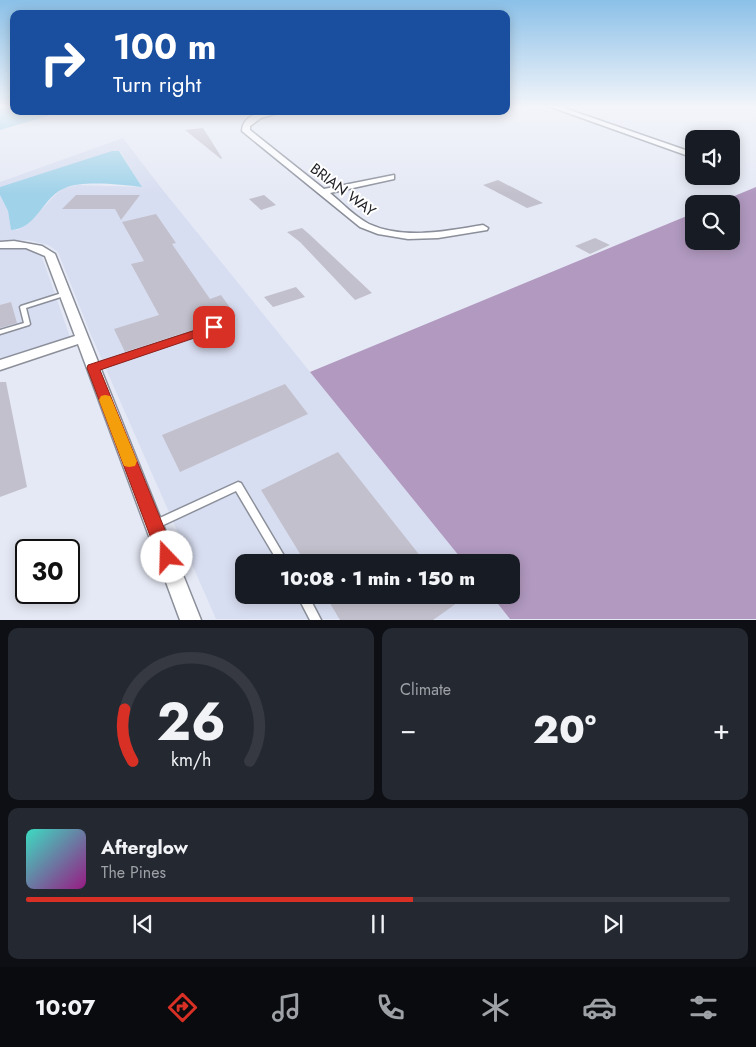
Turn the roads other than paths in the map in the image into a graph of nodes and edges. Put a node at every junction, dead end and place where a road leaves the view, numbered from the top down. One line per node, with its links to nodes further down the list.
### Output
1 (252, 136): 5 (street, BRIAN WAY)
2 (637, 136): 3 (street)
3 (685, 153)
4 (391, 177): 5 (street)
5 (322, 192): 6 (street, BRIAN WAY)
6 (483, 228)
7 (0, 245): 8 (street)
8 (65, 294): 10 (lane); 11 (street)
9 (214, 327): 13 (lane)
10 (0, 332)
11 (81, 338): 12 (street); 13 (street)
12 (0, 365)
13 (93, 368): 14 (street)
14 (154, 525): 15 (lane); 17 (street)
15 (278, 554)
16 (307, 604): 18 (lane)
17 (191, 620)
18 (316, 620)

